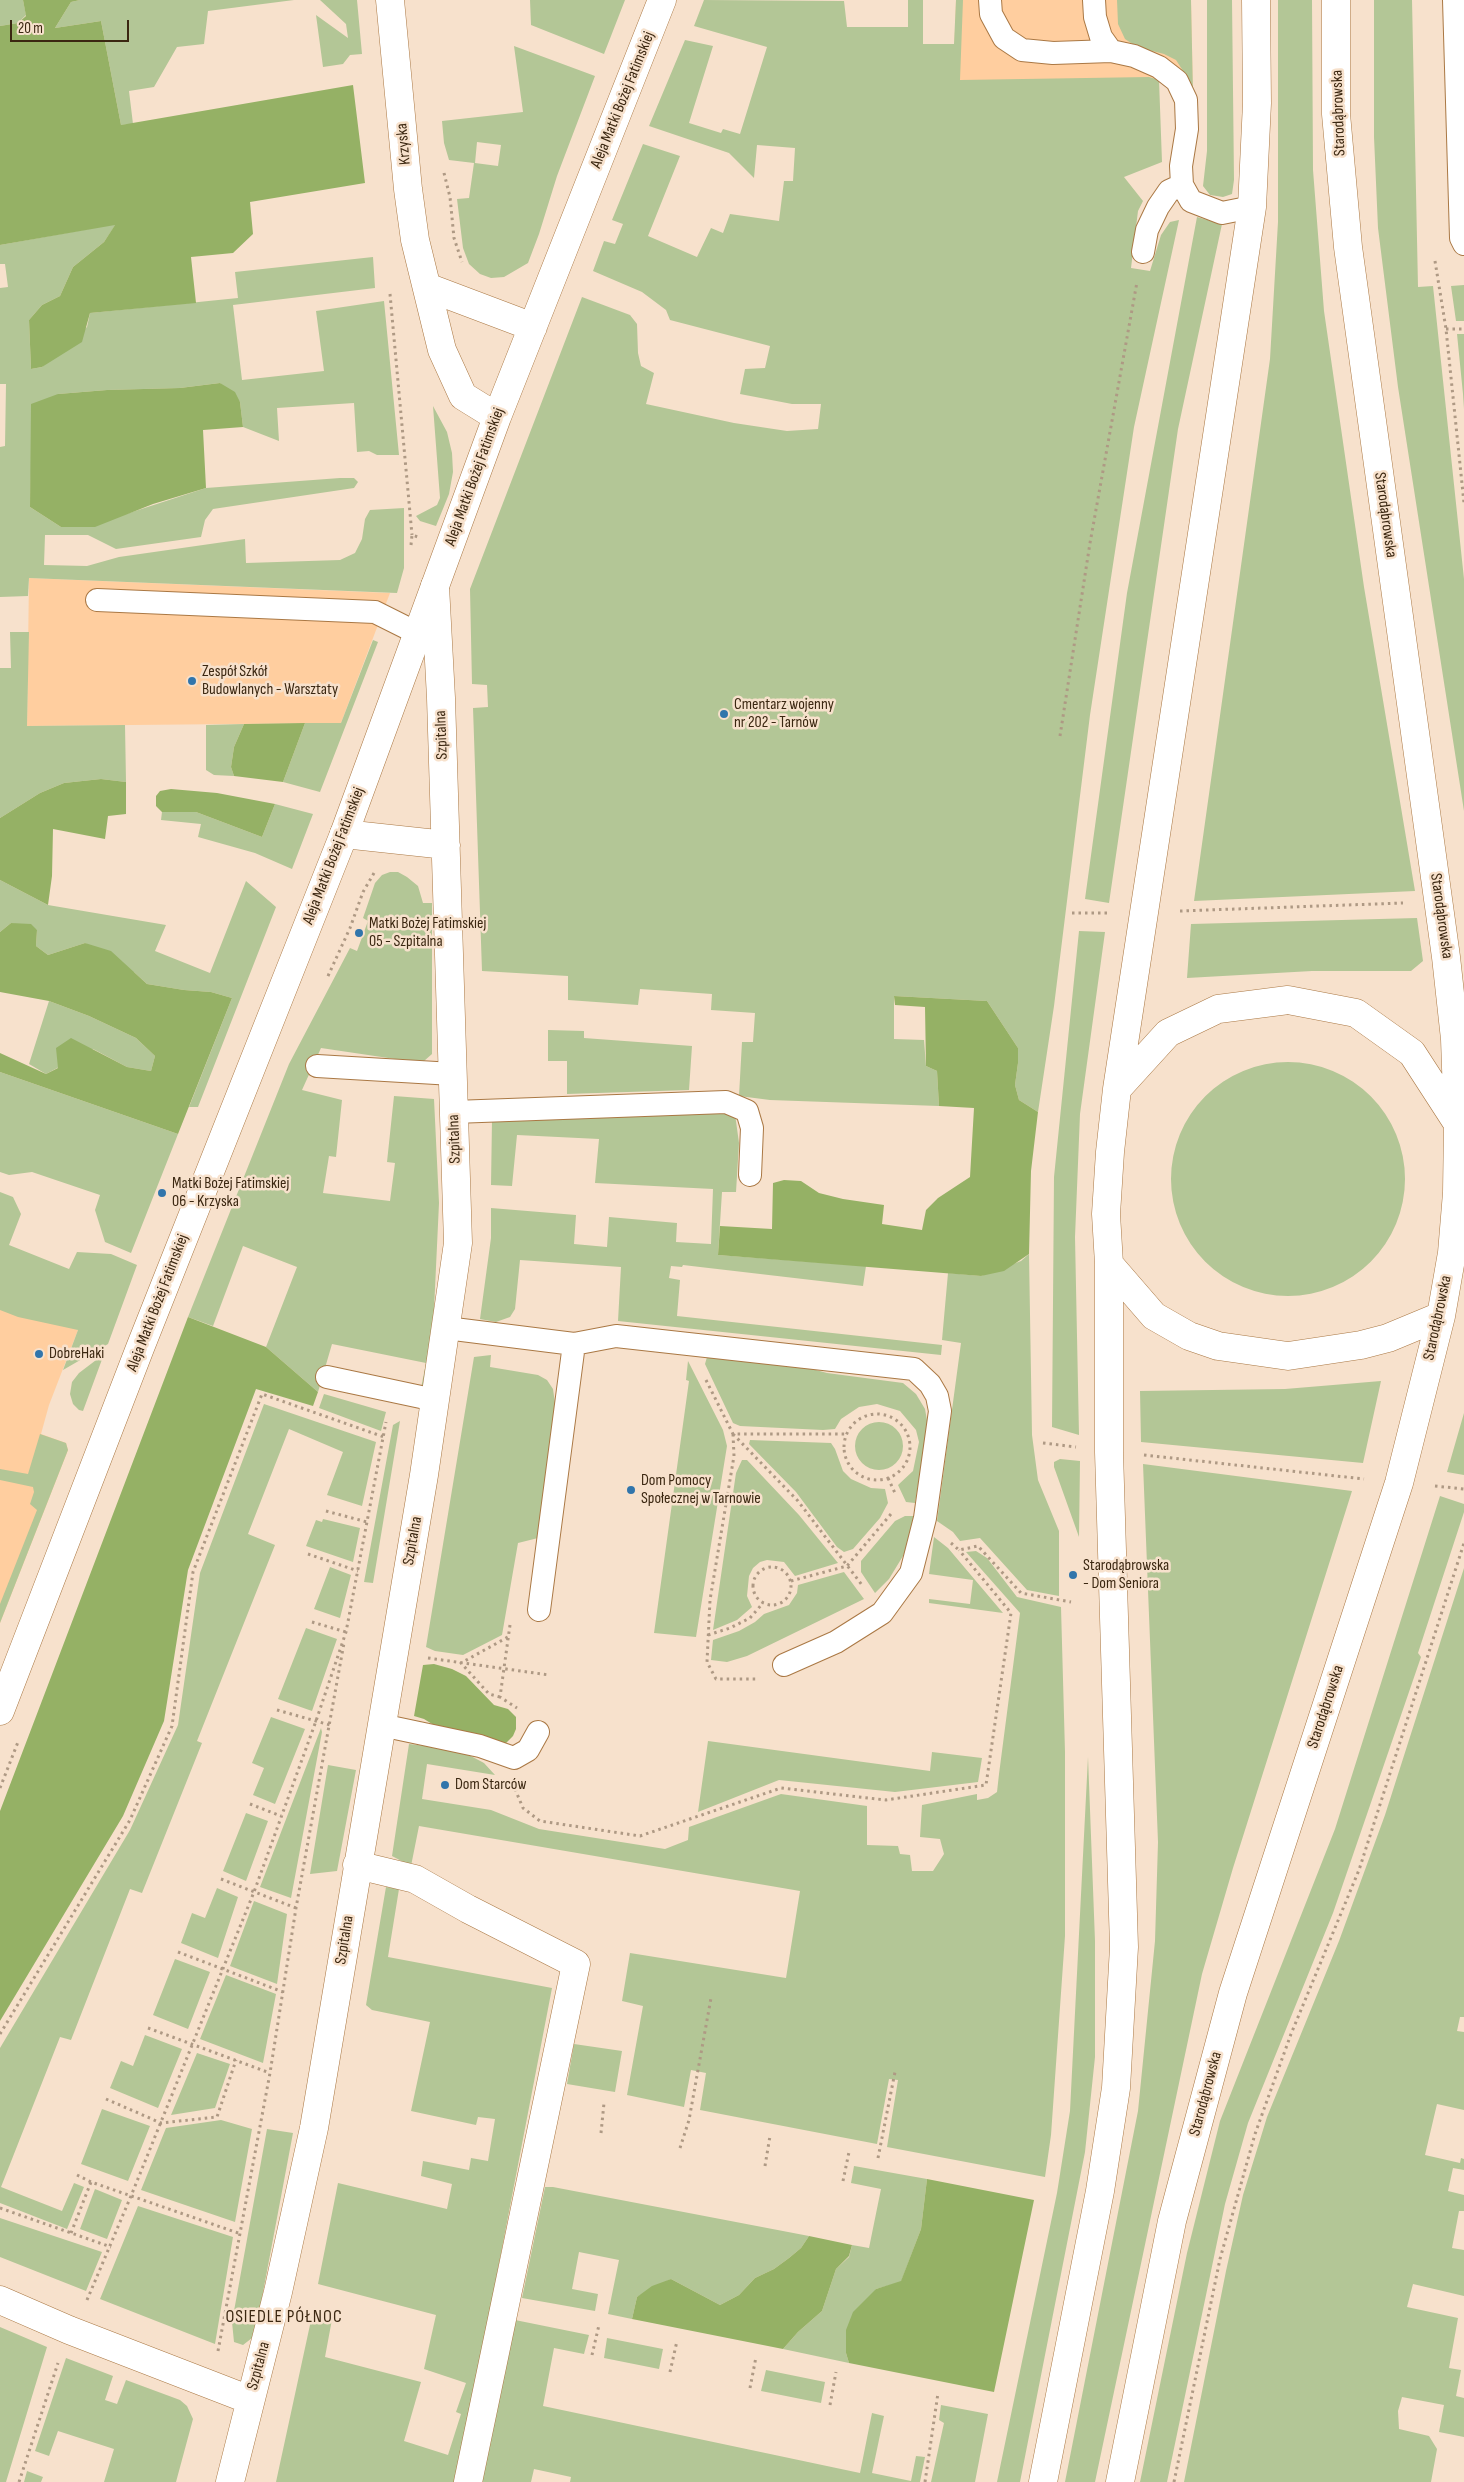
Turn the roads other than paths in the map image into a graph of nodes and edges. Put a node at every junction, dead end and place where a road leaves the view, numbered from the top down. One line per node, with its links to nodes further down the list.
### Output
1 (390, 0): 13 (street, Krzyska)
2 (662, 0): 14 (street, Aleja Matki Bożej Fatimskiej)
3 (990, 0): 8 (lane)
4 (1094, 0): 8 (lane)
5 (1256, 0): 10 (street)
6 (1336, 0): 25 (street, Starodąbrowska)
7 (1454, 0): 11 (lane)
8 (1111, 51): 9 (lane)
9 (1182, 185): 10 (lane); 12 (lane)
10 (1252, 207): 23 (street)
11 (1464, 244)
12 (1143, 252)
13 (427, 287): 14 (street); 15 (street, Krzyska)
14 (533, 326): 15 (street, Aleja Matki Bożej Fatimskiej)
15 (496, 417): 16 (street, Aleja Matki Bożej Fatimskiej)
16 (434, 586): 18 (street, Aleja Matki Bożej Fatimskiej); 20 (street, Szpitalna)
17 (97, 600): 18 (lane)
18 (417, 633): 19 (street, Aleja Matki Bożej Fatimskiej)
19 (344, 834): 20 (street); 35 (street, Aleja Matki Bożej Fatimskiej)
20 (446, 845): 22 (street, Szpitalna)
21 (317, 1066): 22 (lane)
22 (453, 1074): 24 (street, Szpitalna)
23 (1117, 1089): 25 (street); 27 (street)
24 (454, 1112): 26 (lane); 29 (street, Szpitalna)
25 (1458, 1124): 28 (street, Starodąbrowska)
26 (750, 1176)
27 (1109, 1264): 28 (street); 43 (street)
28 (1441, 1316): 44 (street, Starodąbrowska)
29 (446, 1328): 30 (lane); 32 (street, Szpitalna)
30 (574, 1344): 33 (lane); 34 (lane)
31 (327, 1376): 32 (lane)
32 (435, 1400): 36 (street, Szpitalna)
33 (539, 1610)
34 (784, 1665)
35 (0, 1711)
36 (381, 1725): 37 (lane); 38 (street, Szpitalna)
37 (538, 1732)
38 (357, 1865): 40 (street, Szpitalna); 42 (street)
39 (0, 2300): 40 (street)
40 (250, 2400): 41 (street, Szpitalna)
41 (230, 2482)
42 (468, 2482)
43 (1043, 2482)
44 (1120, 2482)

